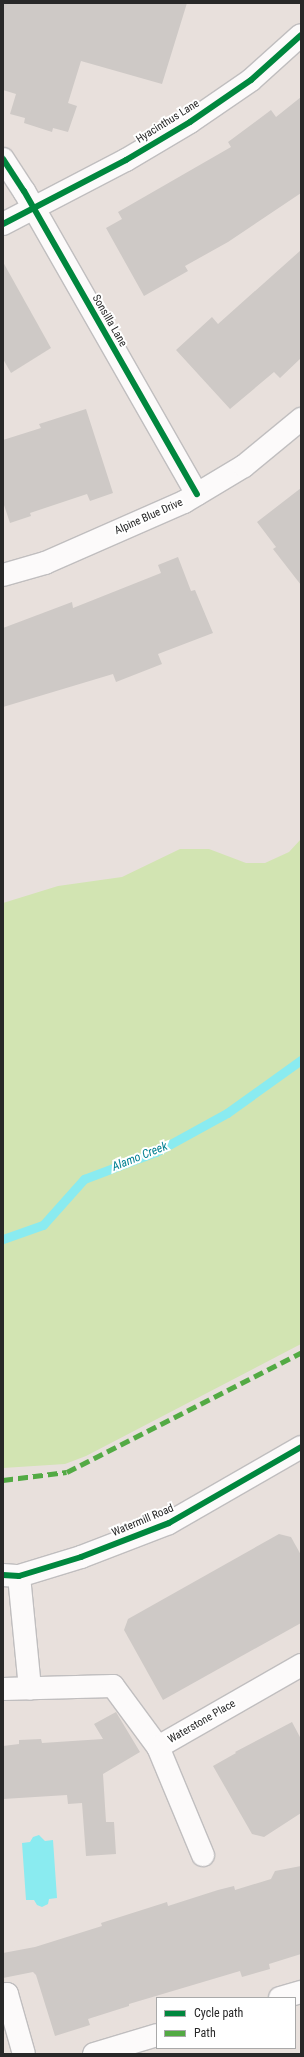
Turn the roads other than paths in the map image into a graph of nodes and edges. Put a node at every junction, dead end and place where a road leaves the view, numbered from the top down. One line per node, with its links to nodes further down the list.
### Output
1 (301, 35): 3 (street, Hyacinthus Lane)
2 (3, 159): 3 (street, Sonsilla Lane)
3 (34, 209): 4 (street, Hyacinthus Lane); 6 (street, Sonsilla Lane)
4 (3, 224)
5 (301, 419): 6 (street, Alpine Blue Drive)
6 (197, 494): 7 (street, Alpine Blue Drive)
7 (3, 576)
8 (301, 1448): 9 (street, Watermill Road)
9 (11, 1576): 11 (street)
10 (301, 1665): 13 (street, Waterstone Place)
11 (30, 1688): 12 (street, Waterstone Place); 13 (street, Waterstone Place)
12 (3, 1689)
13 (158, 1748): 14 (street)
14 (203, 1855)
15 (301, 1992): 17 (street)
16 (3, 1995): 19 (street)
17 (284, 1997)
18 (156, 2035): 20 (street)
19 (24, 2054)
20 (94, 2054)

